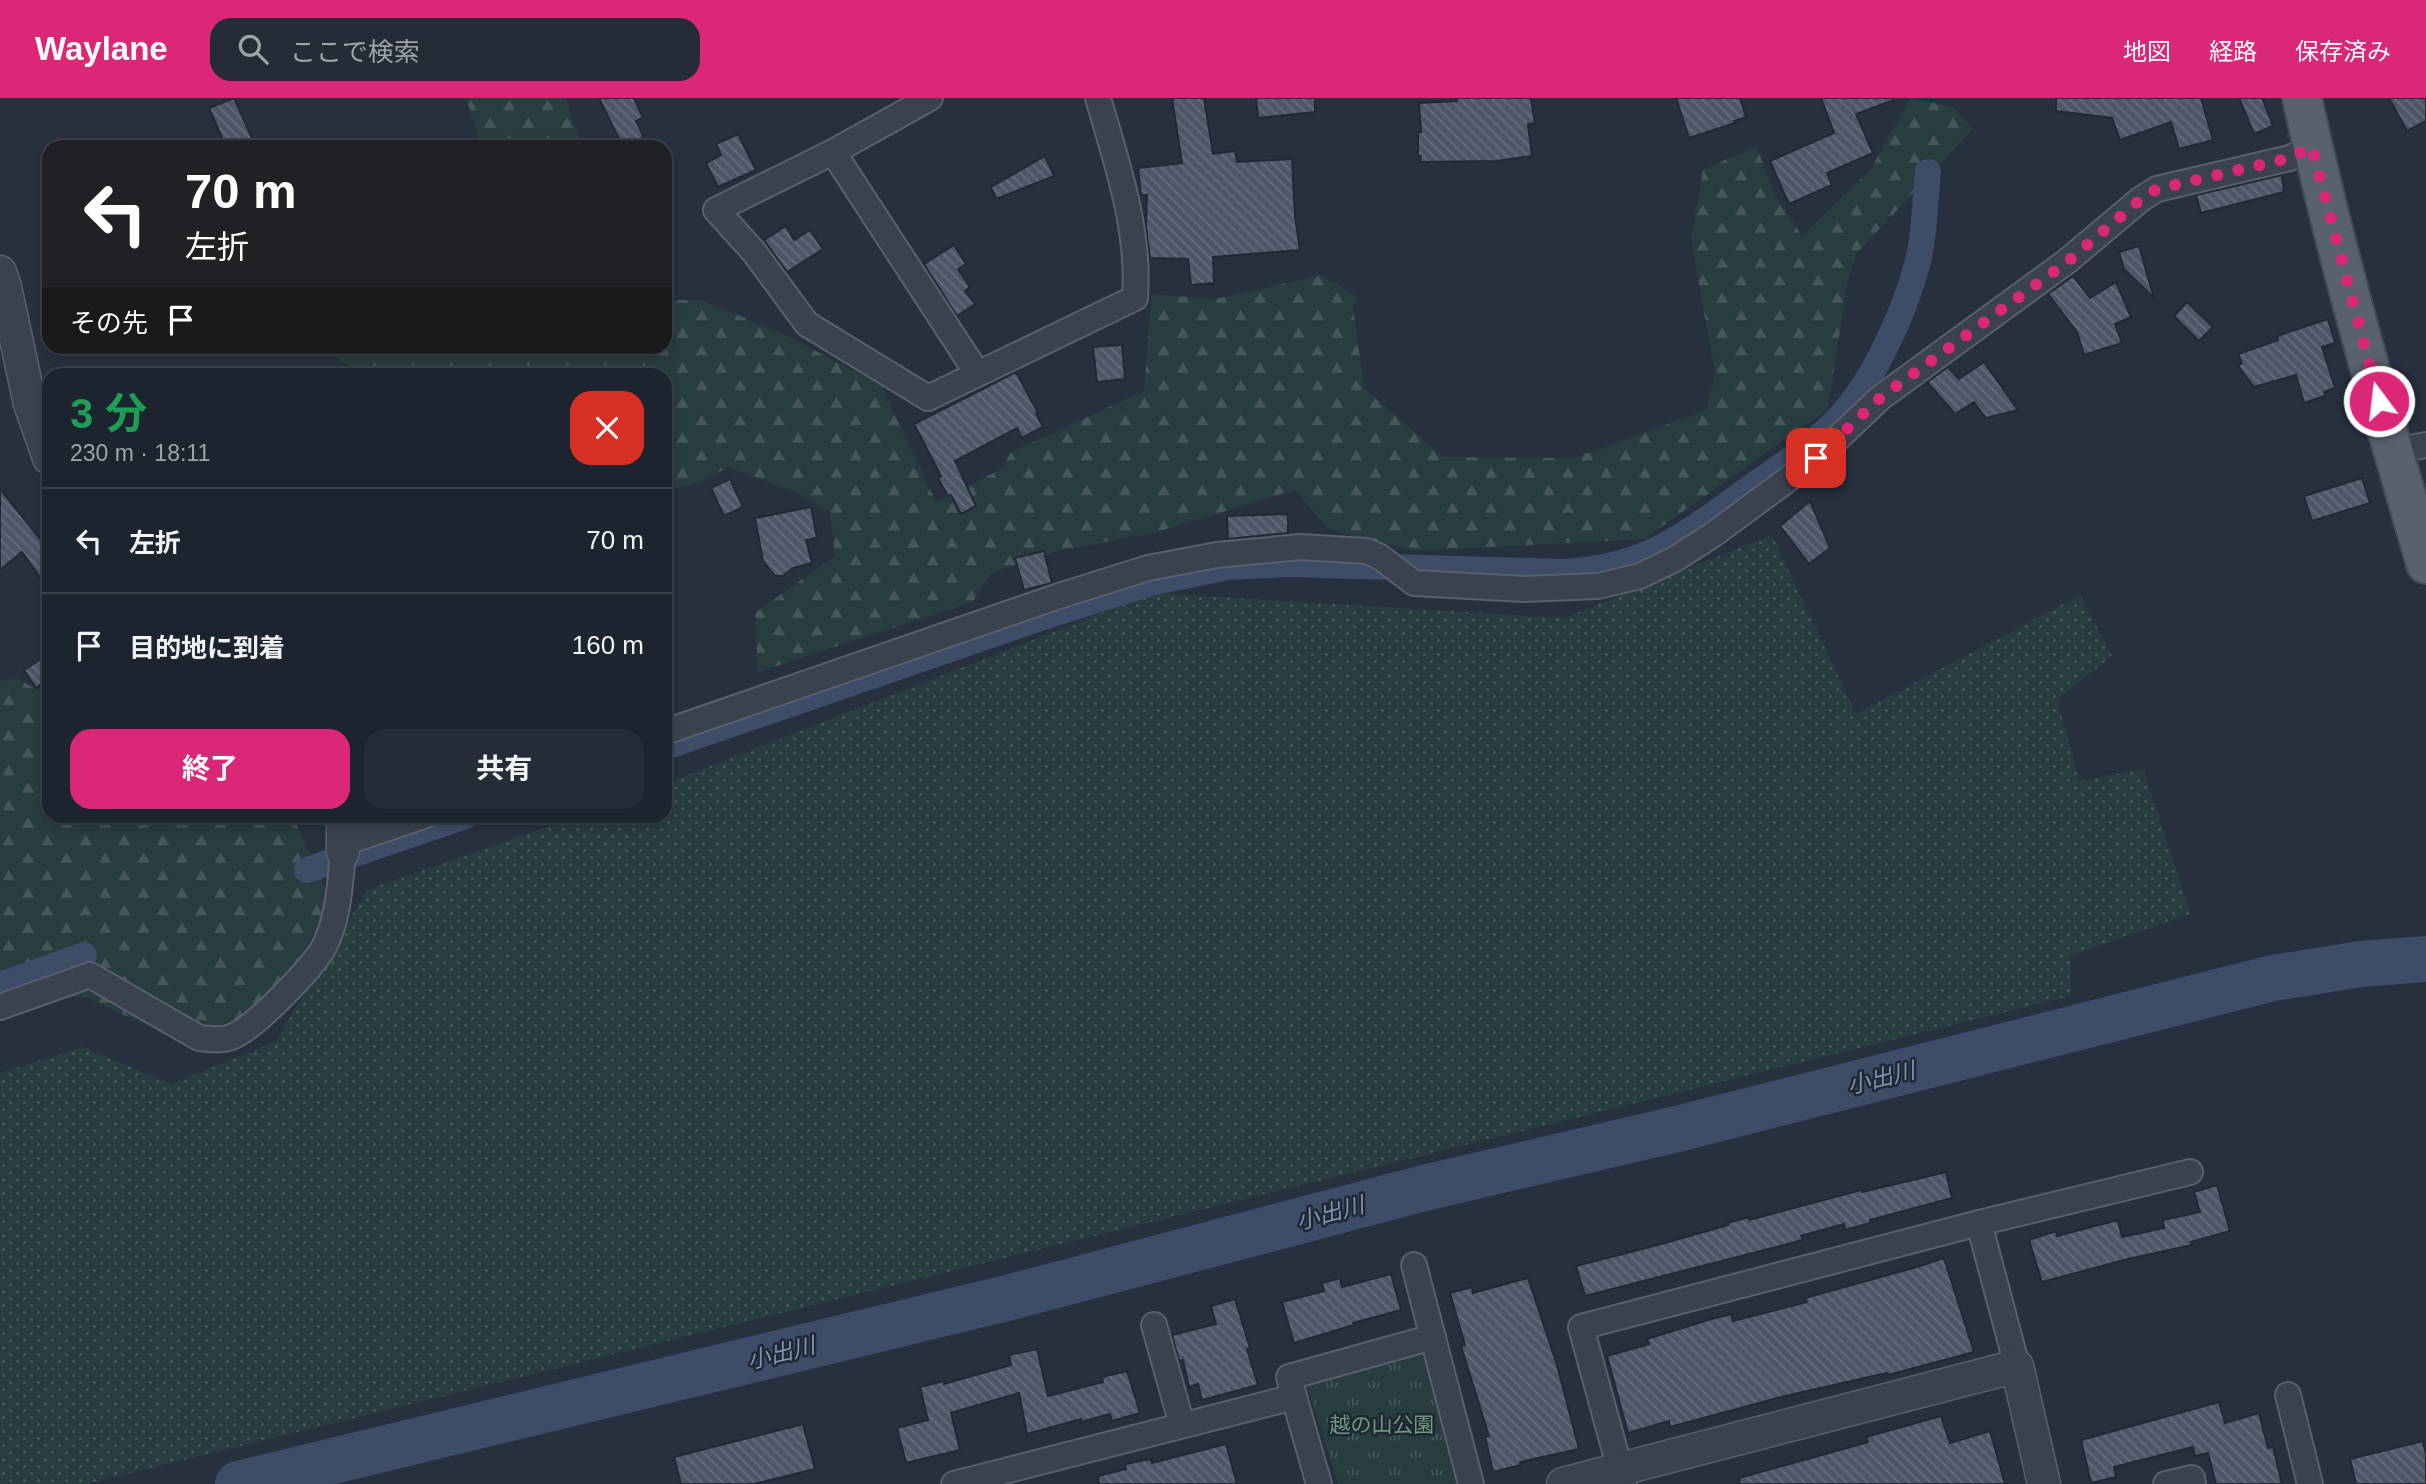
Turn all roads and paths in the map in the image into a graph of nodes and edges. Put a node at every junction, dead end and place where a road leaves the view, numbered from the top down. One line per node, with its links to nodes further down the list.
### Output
1 (930, 98): 5 (street)
2 (1098, 98): 7 (street)
3 (2302, 98): 4 (main road)
4 (2312, 147): 9 (main road); 11 (street)
5 (833, 152): 7 (street); 7 (street)
6 (0, 272): 8 (street)
7 (977, 373)
8 (42, 438)
9 (2409, 448): 10 (main road)
10 (2426, 564)
11 (672, 730)
12 (404, 823): 13 (street)
13 (343, 844): 14 (street)
14 (0, 1007)
15 (2190, 1172): 16 (street)
16 (1979, 1223): 20 (street); 24 (street)
17 (1414, 1265): 19 (street)
18 (1154, 1325): 23 (street)
19 (1433, 1337): 22 (street); 27 (street)
20 (2017, 1366): 24 (street); 29 (street)
21 (2288, 1395): 32 (street)
22 (1294, 1397): 23 (street); 26 (street)
23 (1182, 1425): 25 (street)
24 (1622, 1477): 28 (street)
25 (954, 1484)
26 (1319, 1484)
27 (1471, 1484)
28 (1563, 1484)
29 (2044, 1484)
30 (2166, 1484): 31 (street)
31 (2193, 1484)
32 (2310, 1484)

